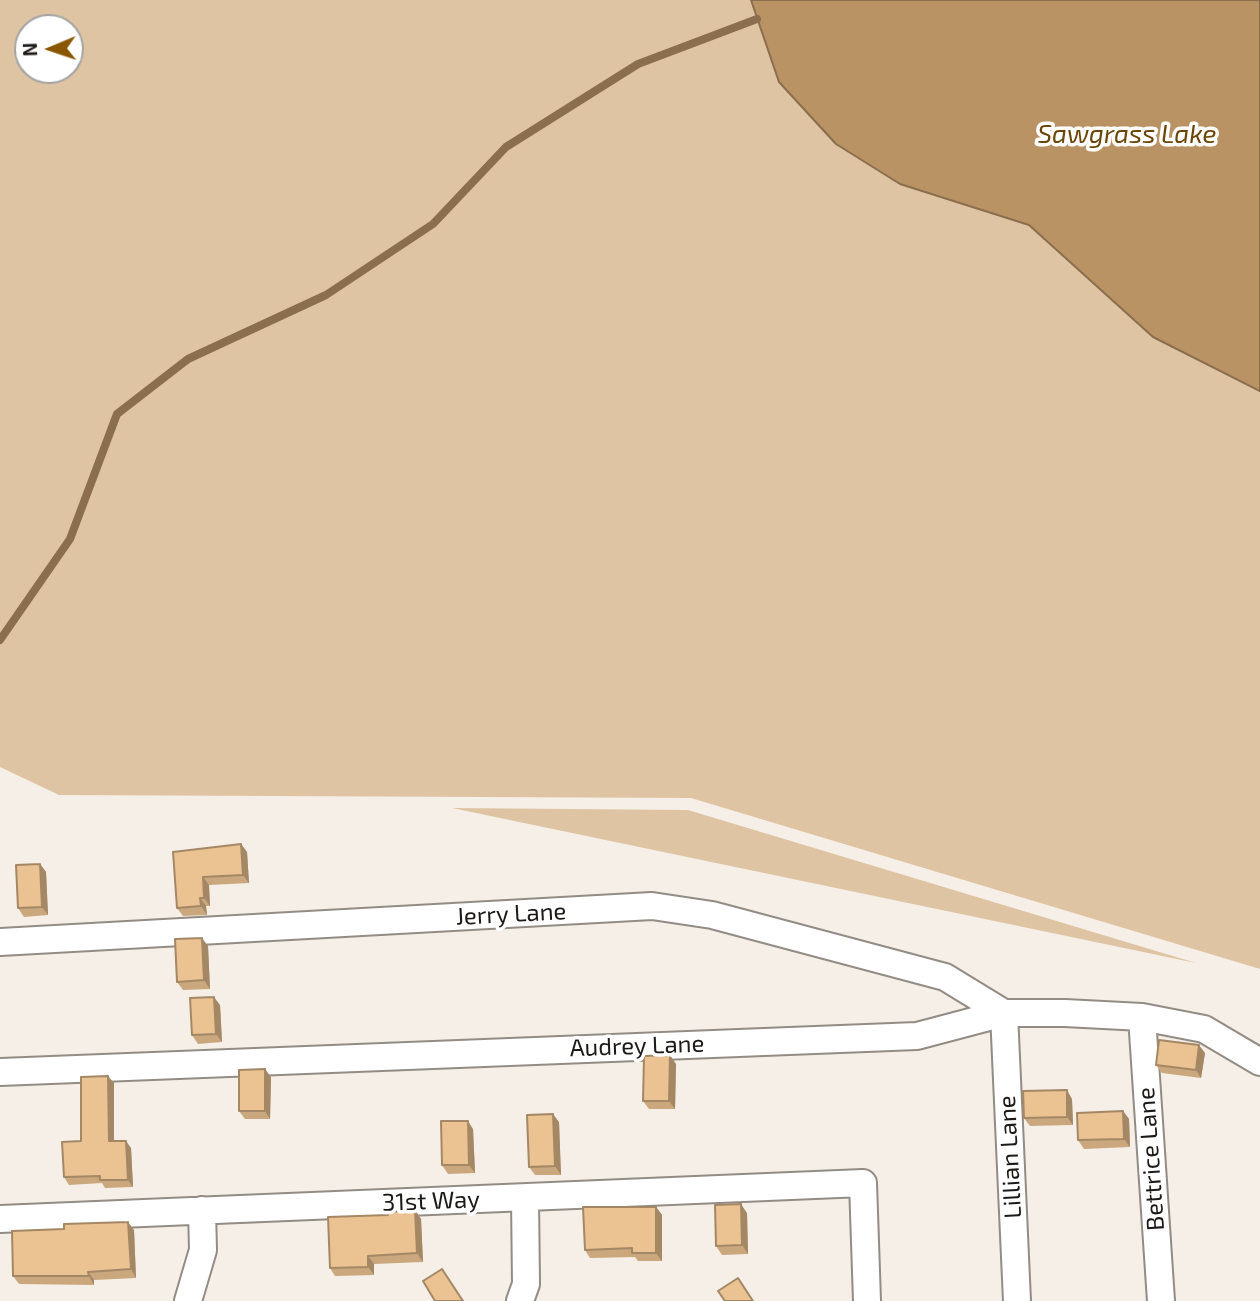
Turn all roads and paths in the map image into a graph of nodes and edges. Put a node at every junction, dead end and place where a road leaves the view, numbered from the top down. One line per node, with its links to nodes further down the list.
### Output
1 (0, 942): 2 (street, Jerry Lane)
2 (1004, 1013): 3 (street, Audrey Lane); 5 (street, Audrey Lane); 12 (street, Lillian Lane)
3 (1142, 1017): 4 (street, Audrey Lane); 13 (street, Bettrice Lane)
4 (1260, 1062)
5 (0, 1072)
6 (525, 1198): 7 (street, 31st Way); 10 (street); 11 (street, 31st Way)
7 (202, 1210): 8 (street, 31st Way); 9 (street)
8 (0, 1219)
9 (188, 1301)
10 (520, 1301)
11 (867, 1301)
12 (1017, 1301)
13 (1161, 1301)

